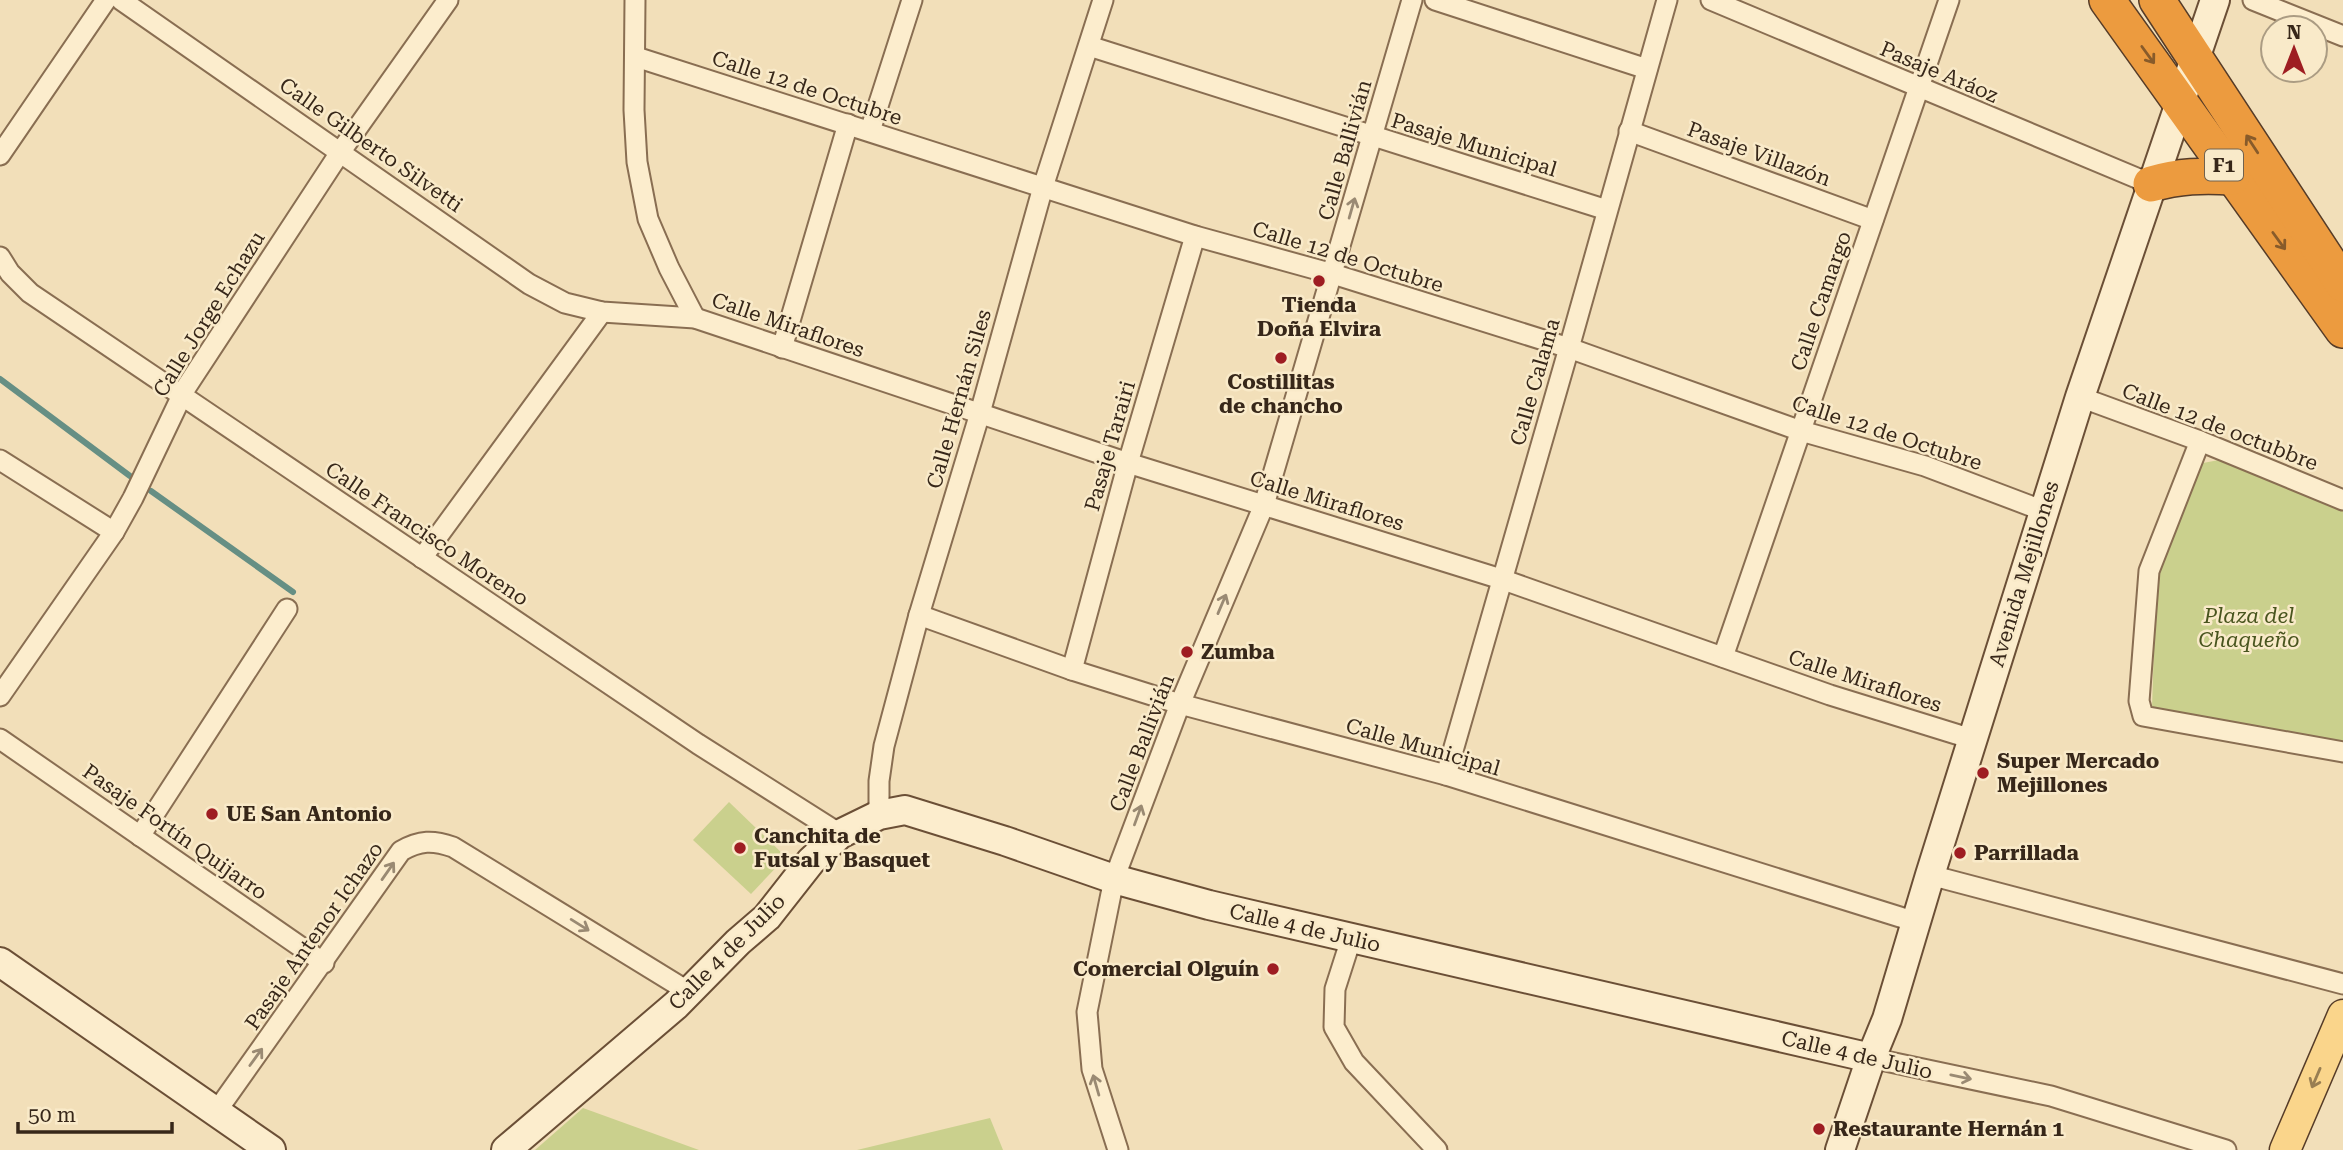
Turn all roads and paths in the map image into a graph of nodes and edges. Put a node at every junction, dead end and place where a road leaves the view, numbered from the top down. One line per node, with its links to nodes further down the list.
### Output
1 (106, 0): 28 (street)
2 (121, 0): 27 (street, Calle Gilberto Silvetti)
3 (447, 0): 27 (street, Calle Jorge Echazu)
4 (635, 0): 18 (street)
5 (912, 0): 24 (street)
6 (1103, 0): 17 (street, Calle Hernán Siles)
7 (1412, 0): 26 (street, Calle Ballivián)
8 (1435, 0): 20 (street)
9 (1667, 0): 20 (street, Calle Calama)
10 (1710, 0): 21 (street, Pasaje Aráoz)
11 (1949, 0): 21 (street, Calle Camargo)
12 (2107, 0): 22 (highway, F1, one-way to 22)
13 (2157, 0): 19 (highway, F1)
14 (2215, 0): 19 (street, Avenida Mejillones)
15 (2253, 0): 16 (street)
16 (2343, 36)
17 (1089, 46): 26 (street, Pasaje Municipal); 31 (street, Calle Hernán Siles)
18 (636, 57): 23 (street, Calle 12 de Octubre); 40 (street)
19 (2196, 57): 22 (street, Avenida Mejillones); 37 (highway, F1, one-way to 19)
20 (1647, 69): 25 (street, Calle Calama)
21 (1919, 88): 30 (street, Pasaje Aráoz); 33 (street, Calle Camargo)
22 (2180, 99): 29 (highway, F1); 30 (street, Avenida Mejillones)
23 (848, 124): 24 (street, Calle 12 de Octubre); 42 (street)
24 (870, 131): 31 (street, Calle 12 de Octubre)
25 (1629, 131): 32 (street, Calle Calama); 33 (street, Pasaje Villazón)
26 (1372, 137): 32 (street, Pasaje Municipal); 36 (street, Calle Ballivián, one-way to 26)
27 (341, 151): 38 (street, Calle Gilberto Silvetti); 44 (street, Calle Jorge Echazu)
28 (0, 155)
29 (2232, 177): 30 (highway); 41 (highway, F1, one-way to 41)
30 (2151, 184): 45 (street, Avenida Mejillones)
31 (1043, 187): 34 (street, Calle 12 de Octubre); 46 (street, Calle Hernán Siles)
32 (1607, 210): 43 (street, Calle Calama)
33 (1873, 220): 47 (street, Calle Camargo)
34 (1195, 236): 36 (street, Calle 12 de Octubre); 50 (street, Pasaje Tarairi)
35 (0, 257): 44 (street, Calle Francisco Moreno)
36 (1333, 274): 43 (street, Calle 12 de Octubre); 52 (street, Calle Ballivián)
37 (2339, 274)
38 (602, 312): 39 (street, Calle Gilberto Silvetti); 55 (street)
39 (666, 316): 40 (street, Calle Miraflores)
40 (695, 318): 42 (street, Calle Miraflores)
41 (2343, 330)
42 (782, 348): 46 (street, Calle Miraflores)
43 (1569, 348): 47 (street, Calle 12 de Octubre); 56 (street, Calle Calama)
44 (181, 396): 54 (street, Calle Jorge Echazu); 55 (street, Calle Francisco Moreno)
45 (2080, 397): 48 (street, Calle 12 de octubbre); 53 (street, Avenida Mejillones)
46 (980, 412): 50 (street, Calle Miraflores); 58 (street, Calle Hernán Siles)
47 (1801, 431): 53 (street, Calle 12 de Octubre); 59 (street, Calle Camargo)
48 (2200, 441): 51 (street, Calle 12 de octubbre); 65 (street)
49 (0, 460): 54 (street)
50 (1128, 463): 52 (street, Calle Miraflores); 60 (street, Pasaje Tarairi)
51 (2343, 500)
52 (1264, 505): 56 (street, Calle Miraflores); 62 (street, Calle Ballivián, one-way to 52)
53 (2044, 511): 64 (street, Avenida Mejillones)
54 (114, 532): 61 (street, Calle Jorge Echazu)
55 (422, 558): 68 (street, Calle Francisco Moreno)
56 (1501, 579): 59 (street, Calle Miraflores); 66 (street, Calle Calama)
57 (287, 609): 69 (street)
58 (919, 615): 60 (street, Calle Municipal); 67 (street, Calle Hernán Siles)
59 (1723, 657): 64 (street, Calle Miraflores)
60 (1072, 670): 62 (street, Calle Municipal)
61 (0, 696)
62 (1180, 704): 66 (street, Calle Municipal); 71 (street, Calle Ballivián, one-way to 62)
63 (0, 739): 69 (street, Pasaje Fortín Quijarro)
64 (1972, 739): 70 (street, Avenida Mejillones)
65 (2343, 752)
66 (1446, 775): 72 (street, Calle Municipal)
67 (879, 815): 68 (street, Calle 4 de Julio); 71 (street, Calle 4 de Julio)
68 (840, 834): 77 (street, Calle 4 de Julio)
69 (141, 836): 75 (street, Pasaje Fortín Quijarro)
70 (1930, 875): 72 (street, Avenida Mejillones); 76 (street)
71 (1114, 879): 73 (street, Calle 4 de Julio); 83 (street, Calle Ballivián, one-way to 71)
72 (1916, 922): 79 (street, Avenida Mejillones)
73 (1351, 939): 79 (street, Calle 4 de Julio); 84 (street)
74 (0, 962): 80 (street)
75 (324, 963): 77 (street, Pasaje Antenor Ichazo, one-way to 77); 80 (street, Pasaje Antenor Ichazo, one-way to 75)
76 (2343, 984)
77 (689, 992): 82 (street, Calle 4 de Julio)
78 (2343, 1015): 87 (main road, one-way to 87)
79 (1871, 1058): 85 (street, Avenida Mejillones); 86 (street, Calle 4 de Julio, one-way to 86)
80 (216, 1112): 81 (street)
81 (271, 1150)
82 (506, 1150)
83 (1118, 1150)
84 (1437, 1150)
85 (1840, 1150)
86 (2226, 1150)
87 (2285, 1150)

